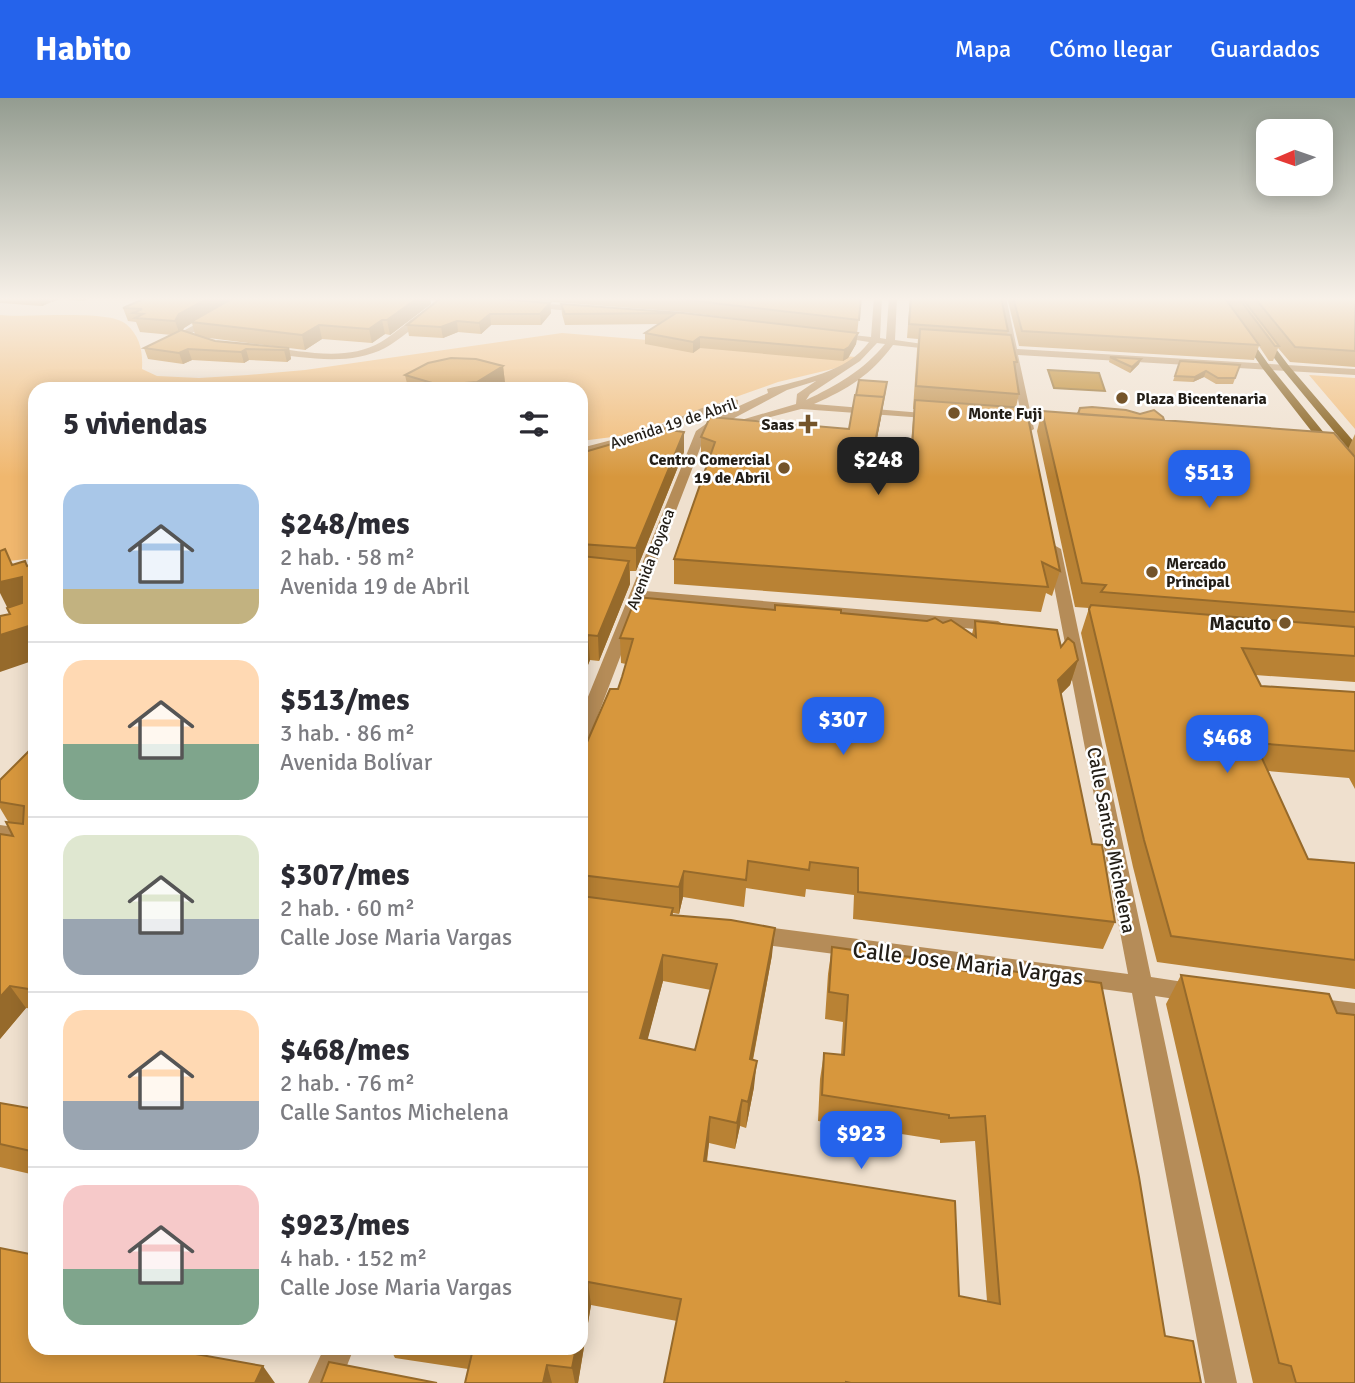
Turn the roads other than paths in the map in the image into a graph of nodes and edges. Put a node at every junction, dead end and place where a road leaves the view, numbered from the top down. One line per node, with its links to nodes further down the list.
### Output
1 (860, 357): 7 (street, Avenida 19 de Abril)
2 (879, 357): 12 (street, Avenida 19 de Abril)
3 (1014, 357): 19 (street)
4 (1097, 357): 8 (street)
5 (1259, 357): 8 (main road)
6 (1278, 357): 9 (main road)
7 (849, 364): 11 (street, Avenida 19 de Abril); 12 (street)
8 (1266, 367): 9 (street); 17 (main road)
9 (1286, 368): 10 (street); 20 (main road)
10 (1355, 372)
11 (783, 387): 14 (street); 18 (street, Avenida 19 de Abril)
12 (801, 405): 13 (street); 14 (street, Avenida 19 de Abril)
13 (952, 418)
14 (694, 433): 24 (street, Avenida Boyaca)
15 (661, 442): 21 (street, Avenida 19 de Abril)
16 (1316, 447): 17 (street)
17 (1329, 448): 20 (street); 22 (main road)
18 (588, 450)
19 (1034, 450)
20 (1355, 450)
21 (608, 457)
22 (1355, 479)
23 (1050, 529): 30 (street, Calle Santos Michelena)
24 (636, 594): 25 (street); 26 (street, Avenida Boyaca)
25 (1013, 627)
26 (588, 718)
27 (0, 832): 28 (street)
28 (28, 836)
29 (731, 932): 30 (street, Calle Jose Maria Vargas)
30 (1140, 985): 31 (street, Calle Jose Maria Vargas); 36 (street, Calle Santos Michelena)
31 (1220, 996)
32 (1288, 1004): 33 (street)
33 (1355, 1013)
34 (336, 1355): 35 (street)
35 (324, 1383)
36 (1221, 1383)

